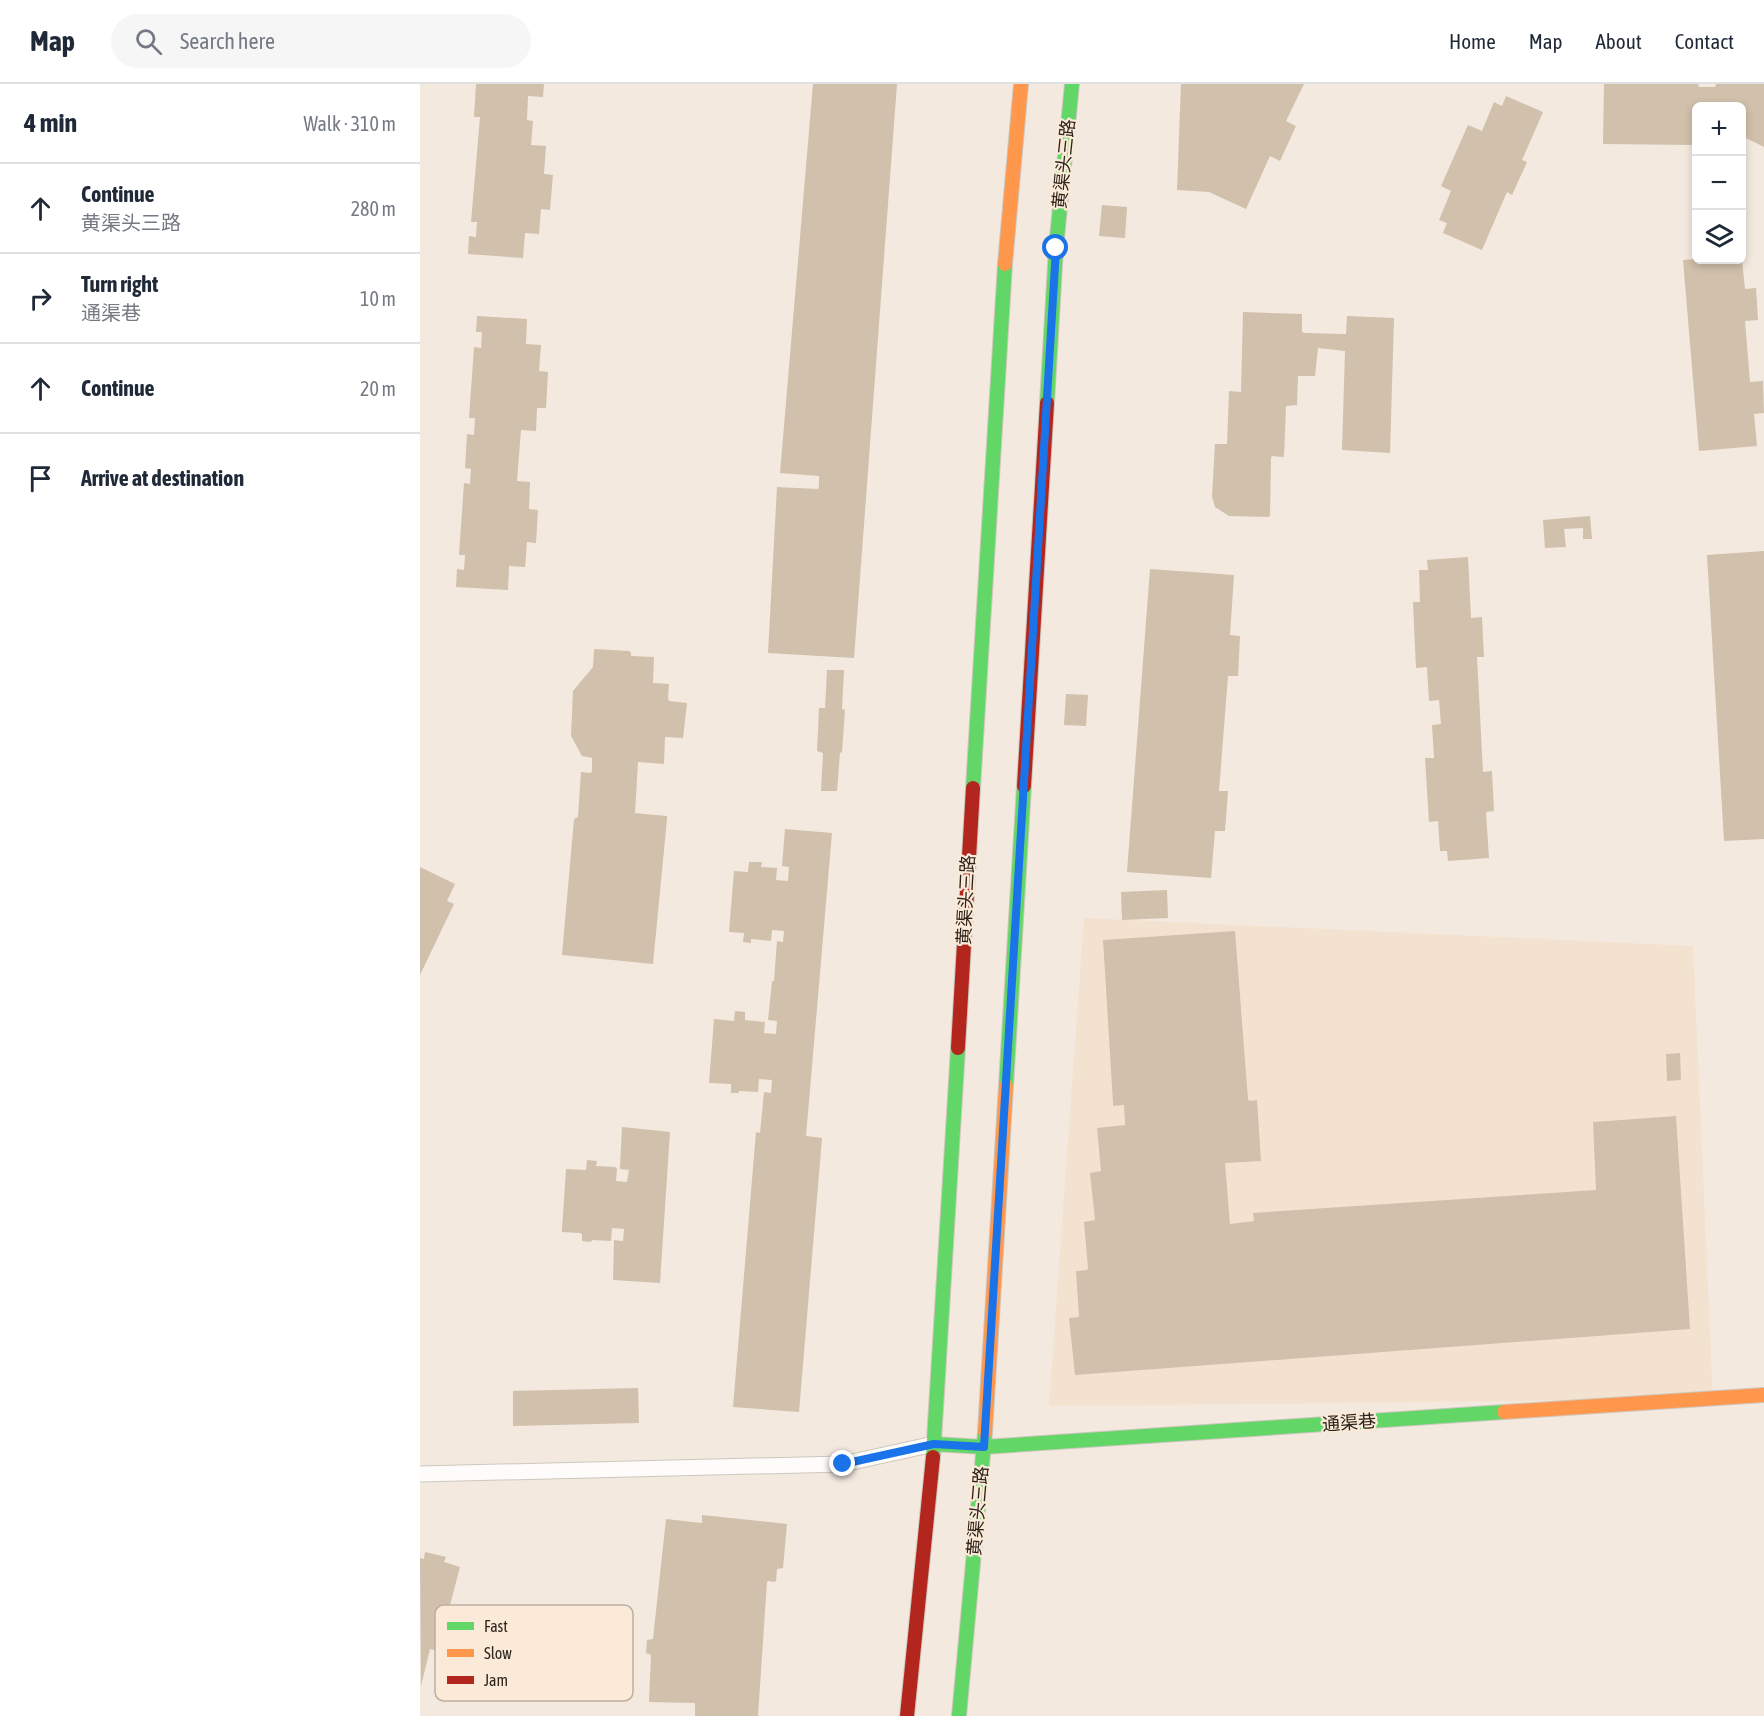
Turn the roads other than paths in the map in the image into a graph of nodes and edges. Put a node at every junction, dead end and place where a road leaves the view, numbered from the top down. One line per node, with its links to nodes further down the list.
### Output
1 (1021, 84): 4 (street, 黄渠头三路)
2 (1072, 84): 5 (street, 黄渠头三路)
3 (1764, 1395): 5 (street, 通渠巷)
4 (934, 1444): 5 (street, 通渠巷); 6 (lane); 7 (street, 黄渠头三路)
5 (984, 1447): 8 (street, 黄渠头三路)
6 (420, 1474)
7 (908, 1716)
8 (959, 1716)

